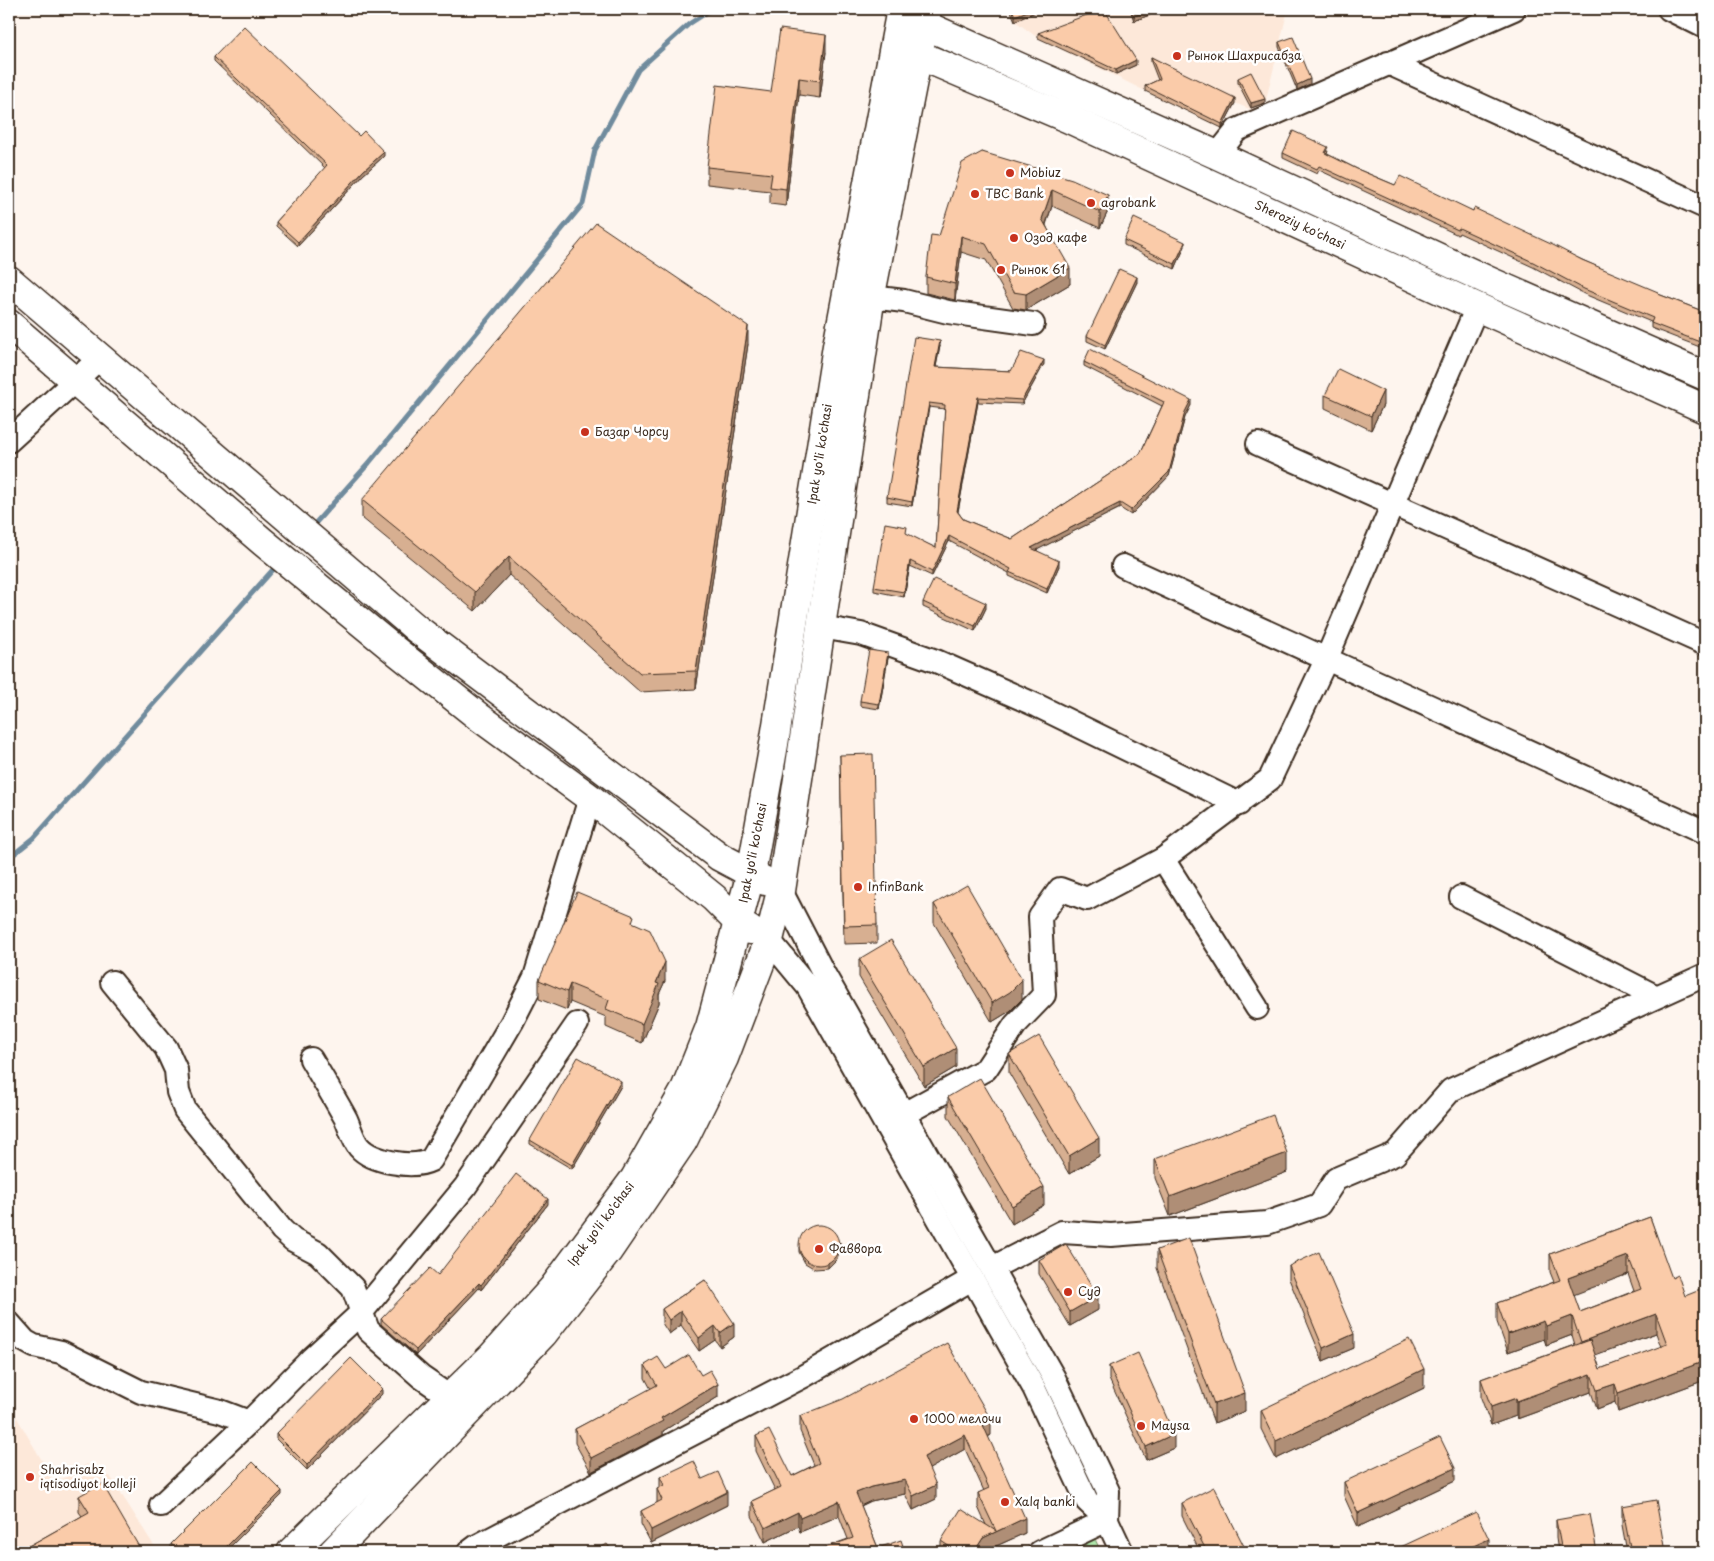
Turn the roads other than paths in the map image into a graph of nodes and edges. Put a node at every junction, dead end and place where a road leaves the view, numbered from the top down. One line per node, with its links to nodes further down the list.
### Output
1 (1514, 9): 6 (street)
2 (1669, 9): 4 (street)
3 (913, 14): 5 (main road, Ipak yo'li ko'chasi); 7 (main road)
4 (1705, 27)
5 (906, 49): 10 (main road, Ipak yo'li ko'chasi); 11 (main road, Sheroziy ko'chasi); 29 (main road, Ipak yo'li ko'chasi)
6 (1388, 63): 7 (street); 8 (street)
7 (1218, 155): 15 (main road)
8 (1705, 207)
9 (9, 280): 14 (main road)
10 (871, 297): 13 (street); 22 (main road, Ipak yo'li ko'chasi)
11 (1477, 307): 17 (main road, Sheroziy ko'chasi); 20 (street)
12 (9, 324): 16 (main road)
13 (1033, 324)
14 (101, 357): 16 (street); 29 (main road)
15 (1705, 376)
16 (77, 381): 18 (street); 25 (main road)
17 (1705, 409)
18 (9, 441)
19 (1258, 444): 20 (street)
20 (1392, 502): 23 (street); 24 (street)
21 (1123, 566): 24 (street)
22 (821, 627): 26 (street); 30 (main road, Ipak yo'li ko'chasi)
23 (1705, 644)
24 (1326, 660): 26 (street); 27 (street)
25 (590, 798): 32 (main road); 39 (street)
26 (1239, 804): 28 (street)
27 (1705, 832)
28 (1163, 859): 37 (street); 40 (street)
29 (750, 873): 30 (main road); 32 (main road, Ipak yo'li ko'chasi)
30 (781, 891): 33 (main road, Ipak yo'li ko'chasi); 40 (street)
31 (1461, 897): 36 (street)
32 (739, 923): 33 (main road); 45 (main road, Ipak yo'li ko'chasi)
33 (768, 940): 42 (street); 50 (main road, Ipak yo'li ko'chasi)
34 (1705, 975): 36 (street)
35 (112, 982): 43 (street)
36 (1656, 996): 41 (street)
37 (1257, 1008)
38 (577, 1024): 43 (street)
39 (311, 1060)
40 (904, 1114): 41 (street)
41 (992, 1268): 48 (street)
42 (972, 1280): 48 (street); 51 (street)
43 (361, 1313): 45 (street); 46 (street)
44 (9, 1323): 46 (street)
45 (450, 1397): 49 (main road, Ipak yo'li ko'chasi)
46 (249, 1422): 47 (street)
47 (162, 1505)
48 (1107, 1520): 52 (street); 53 (street)
49 (291, 1552)
50 (333, 1552)
51 (469, 1552)
52 (1040, 1552)
53 (1122, 1552)

